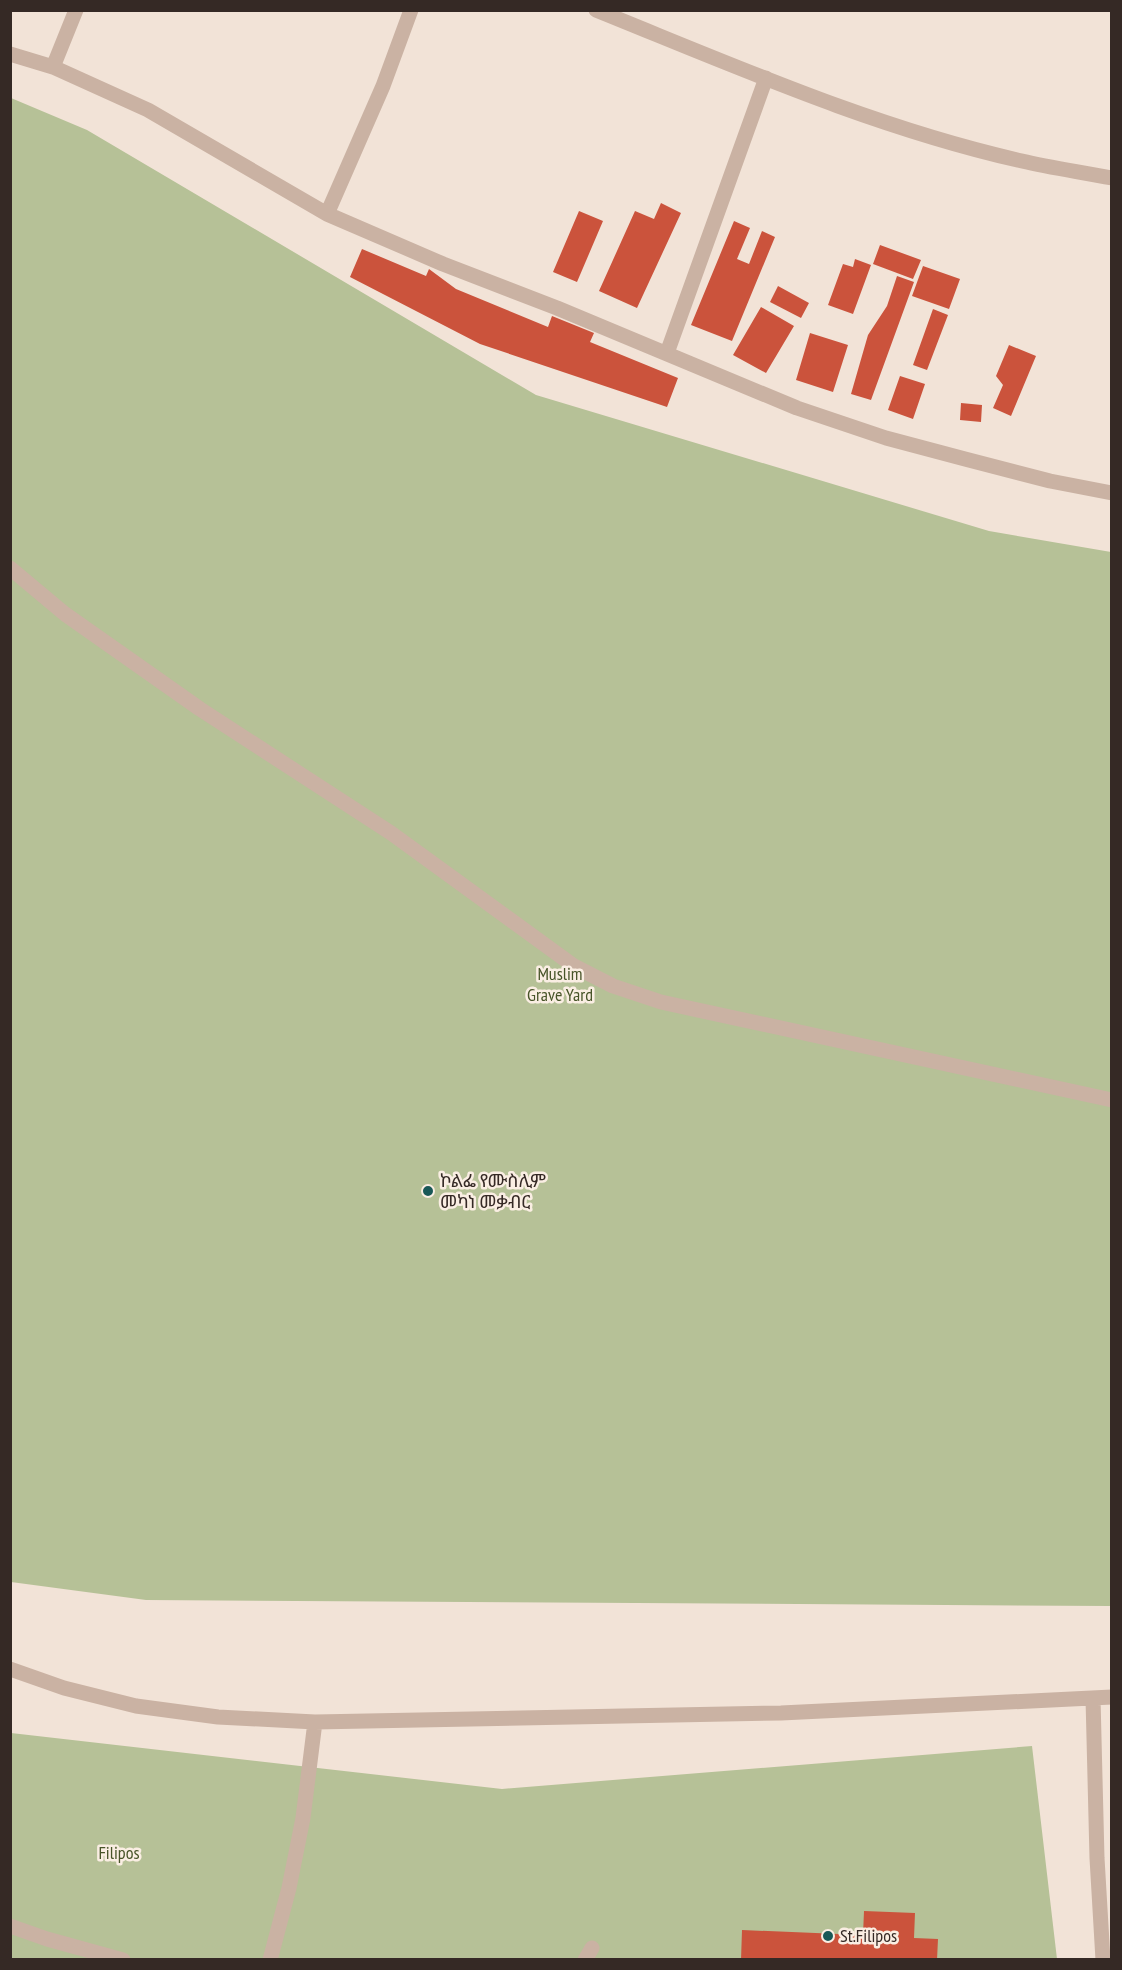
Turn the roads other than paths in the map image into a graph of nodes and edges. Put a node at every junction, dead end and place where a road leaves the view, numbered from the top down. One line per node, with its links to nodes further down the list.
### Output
1 (76, 10): 5 (street)
2 (411, 10): 8 (street)
3 (596, 10): 6 (street)
4 (10, 54): 5 (street)
5 (53, 67): 8 (street)
6 (766, 78): 7 (street); 9 (street)
7 (1112, 178)
8 (327, 214): 9 (street)
9 (666, 353): 10 (street)
10 (1112, 493)
11 (10, 568): 12 (street)
12 (1112, 1100)
13 (10, 1669): 16 (street)
14 (1112, 1697): 15 (street)
15 (1093, 1698): 16 (street); 20 (street)
16 (315, 1722): 19 (street)
17 (10, 1926): 18 (street)
18 (123, 1959)
19 (270, 1959)
20 (1103, 1959)

